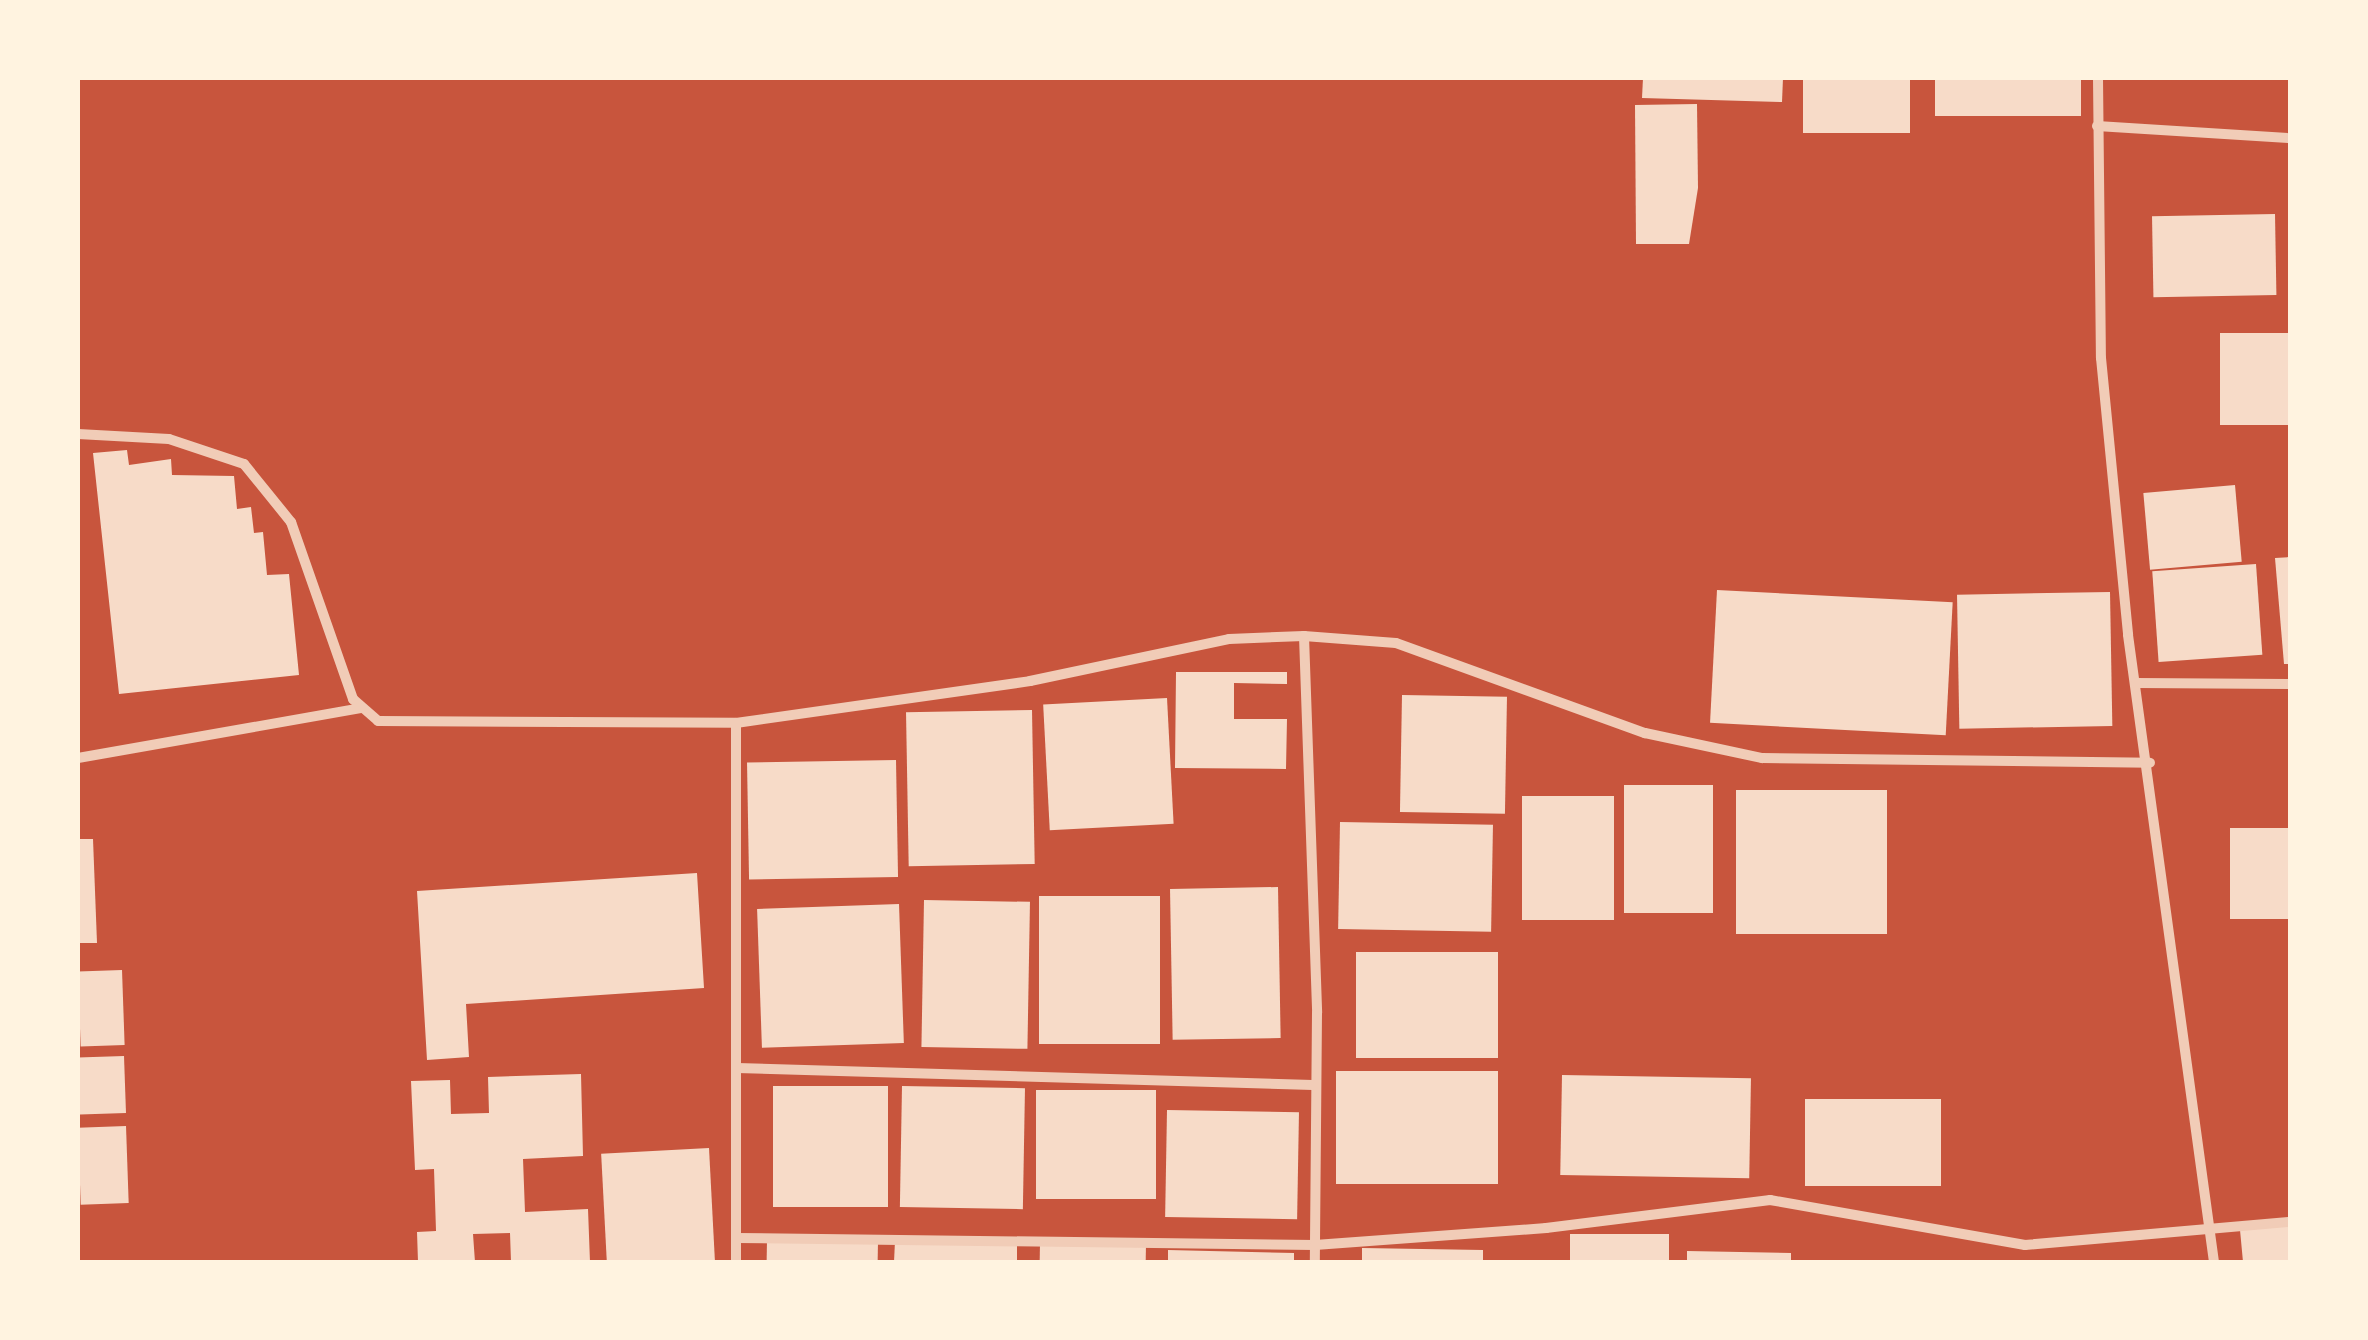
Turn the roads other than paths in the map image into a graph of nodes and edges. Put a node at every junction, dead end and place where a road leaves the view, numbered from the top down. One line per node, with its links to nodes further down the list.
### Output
1 (2098, 78): 2 (street)
2 (2097, 126): 3 (street); 6 (street)
3 (2290, 138)
4 (78, 434): 8 (street)
5 (1304, 636): 9 (street); 11 (street); 13 (street)
6 (2136, 683): 7 (street); 11 (street)
7 (2290, 684)
8 (360, 708): 9 (street); 10 (street)
9 (736, 723): 12 (street)
10 (78, 758)
11 (2150, 763): 15 (street)
12 (737, 1068): 13 (street); 16 (street)
13 (1312, 1085): 17 (street)
14 (2290, 1222): 15 (street)
15 (2210, 1226): 17 (street); 20 (street)
16 (736, 1238): 17 (street); 18 (street)
17 (1314, 1245): 19 (street)
18 (736, 1262)
19 (1315, 1262)
20 (2214, 1262)

